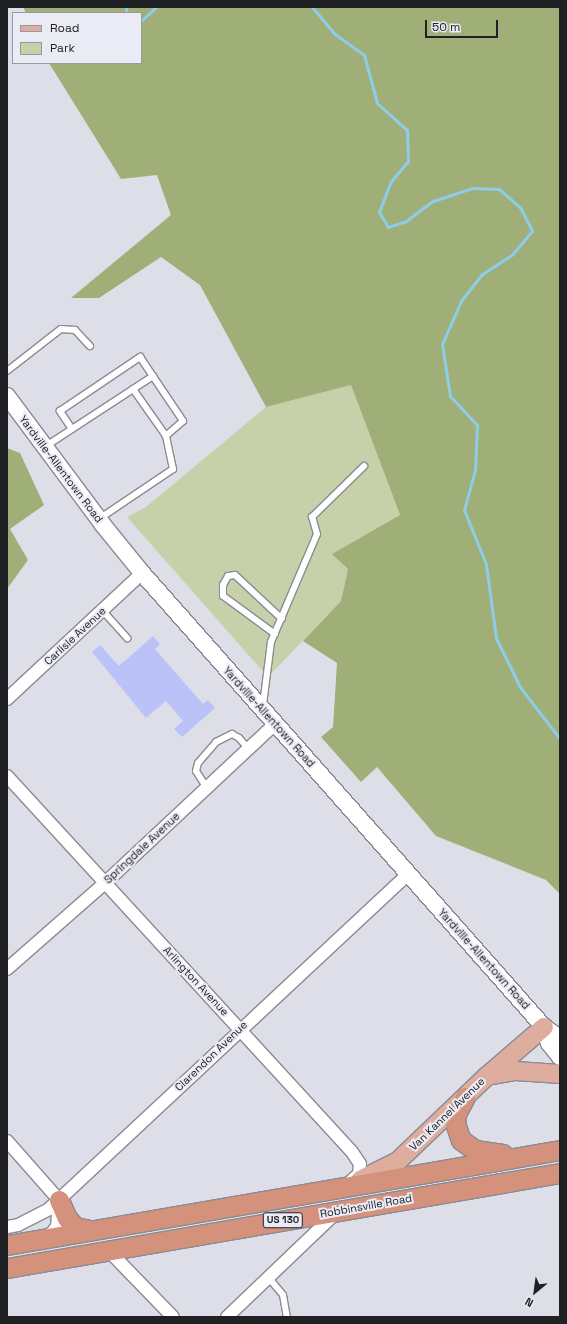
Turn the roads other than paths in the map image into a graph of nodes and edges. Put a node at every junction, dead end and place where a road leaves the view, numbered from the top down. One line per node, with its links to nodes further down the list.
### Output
1 (90, 346): 2 (lane)
2 (7, 371)
3 (153, 376): 4 (lane); 6 (lane); 7 (lane)
4 (133, 389): 6 (lane); 7 (lane)
5 (7, 396): 8 (main road, Yardville-Allentown Road)
6 (72, 429): 8 (lane)
7 (166, 436): 10 (lane)
8 (45, 447): 10 (main road, Yardville-Allentown Road)
9 (364, 466): 13 (lane)
10 (99, 520): 11 (main road, Yardville-Allentown Road)
11 (142, 574): 12 (street, Carlisle Avenue); 17 (main road, Yardville-Allentown Road)
12 (102, 610): 15 (lane); 16 (street, Carlisle Avenue)
13 (282, 619): 14 (lane); 14 (lane)
14 (275, 634): 17 (lane)
15 (127, 638)
16 (7, 699)
17 (263, 711): 18 (main road, Yardville-Allentown Road)
18 (275, 724): 19 (street, Springdale Avenue); 22 (main road, Yardville-Allentown Road)
19 (249, 749): 21 (street, Springdale Avenue); 21 (lane)
20 (7, 776): 23 (street, Arlington Avenue)
21 (207, 788): 23 (street, Springdale Avenue)
22 (408, 874): 25 (main road, Yardville-Allentown Road); 26 (street, Clarendon Avenue)
23 (105, 883): 24 (street, Springdale Avenue); 26 (street, Arlington Avenue)
24 (7, 969)
25 (544, 1027): 27 (main road, Yardville-Allentown Road); 28 (main road, Yardville-Allentown Road); 30 (main road, Van Kannel Avenue)
26 (240, 1028): 36 (street, Arlington Avenue); 37 (street, Clarendon Avenue)
27 (560, 1038)
28 (560, 1057)
29 (560, 1074): 30 (main road)
30 (487, 1076): 31 (main road, Van Kannel Avenue)
31 (465, 1098): 34 (highway); 36 (main road, Van Kannel Avenue)
32 (7, 1141): 37 (street)
33 (560, 1150): 34 (highway, Robbinsville Road / US 130)
34 (536, 1154): 36 (highway, Robbinsville Road / US 130)
35 (560, 1173): 38 (highway, Robbinsville Road / US 130)
36 (341, 1188): 40 (highway, Robbinsville Road / US 130)
37 (59, 1200): 39 (street, Clarendon Avenue); 40 (highway); 41 (street)
38 (338, 1211): 43 (highway, Robbinsville Road / US 130); 45 (street)
39 (7, 1227)
40 (89, 1230): 41 (highway, Robbinsville Road / US 130)
41 (43, 1238): 42 (highway, Robbinsville Road / US 130)
42 (7, 1246)
43 (108, 1250): 44 (highway, Robbinsville Road / US 130); 46 (street)
44 (7, 1268)
45 (268, 1277): 47 (street); 48 (lane)
46 (173, 1317)
47 (228, 1317)
48 (287, 1317)

